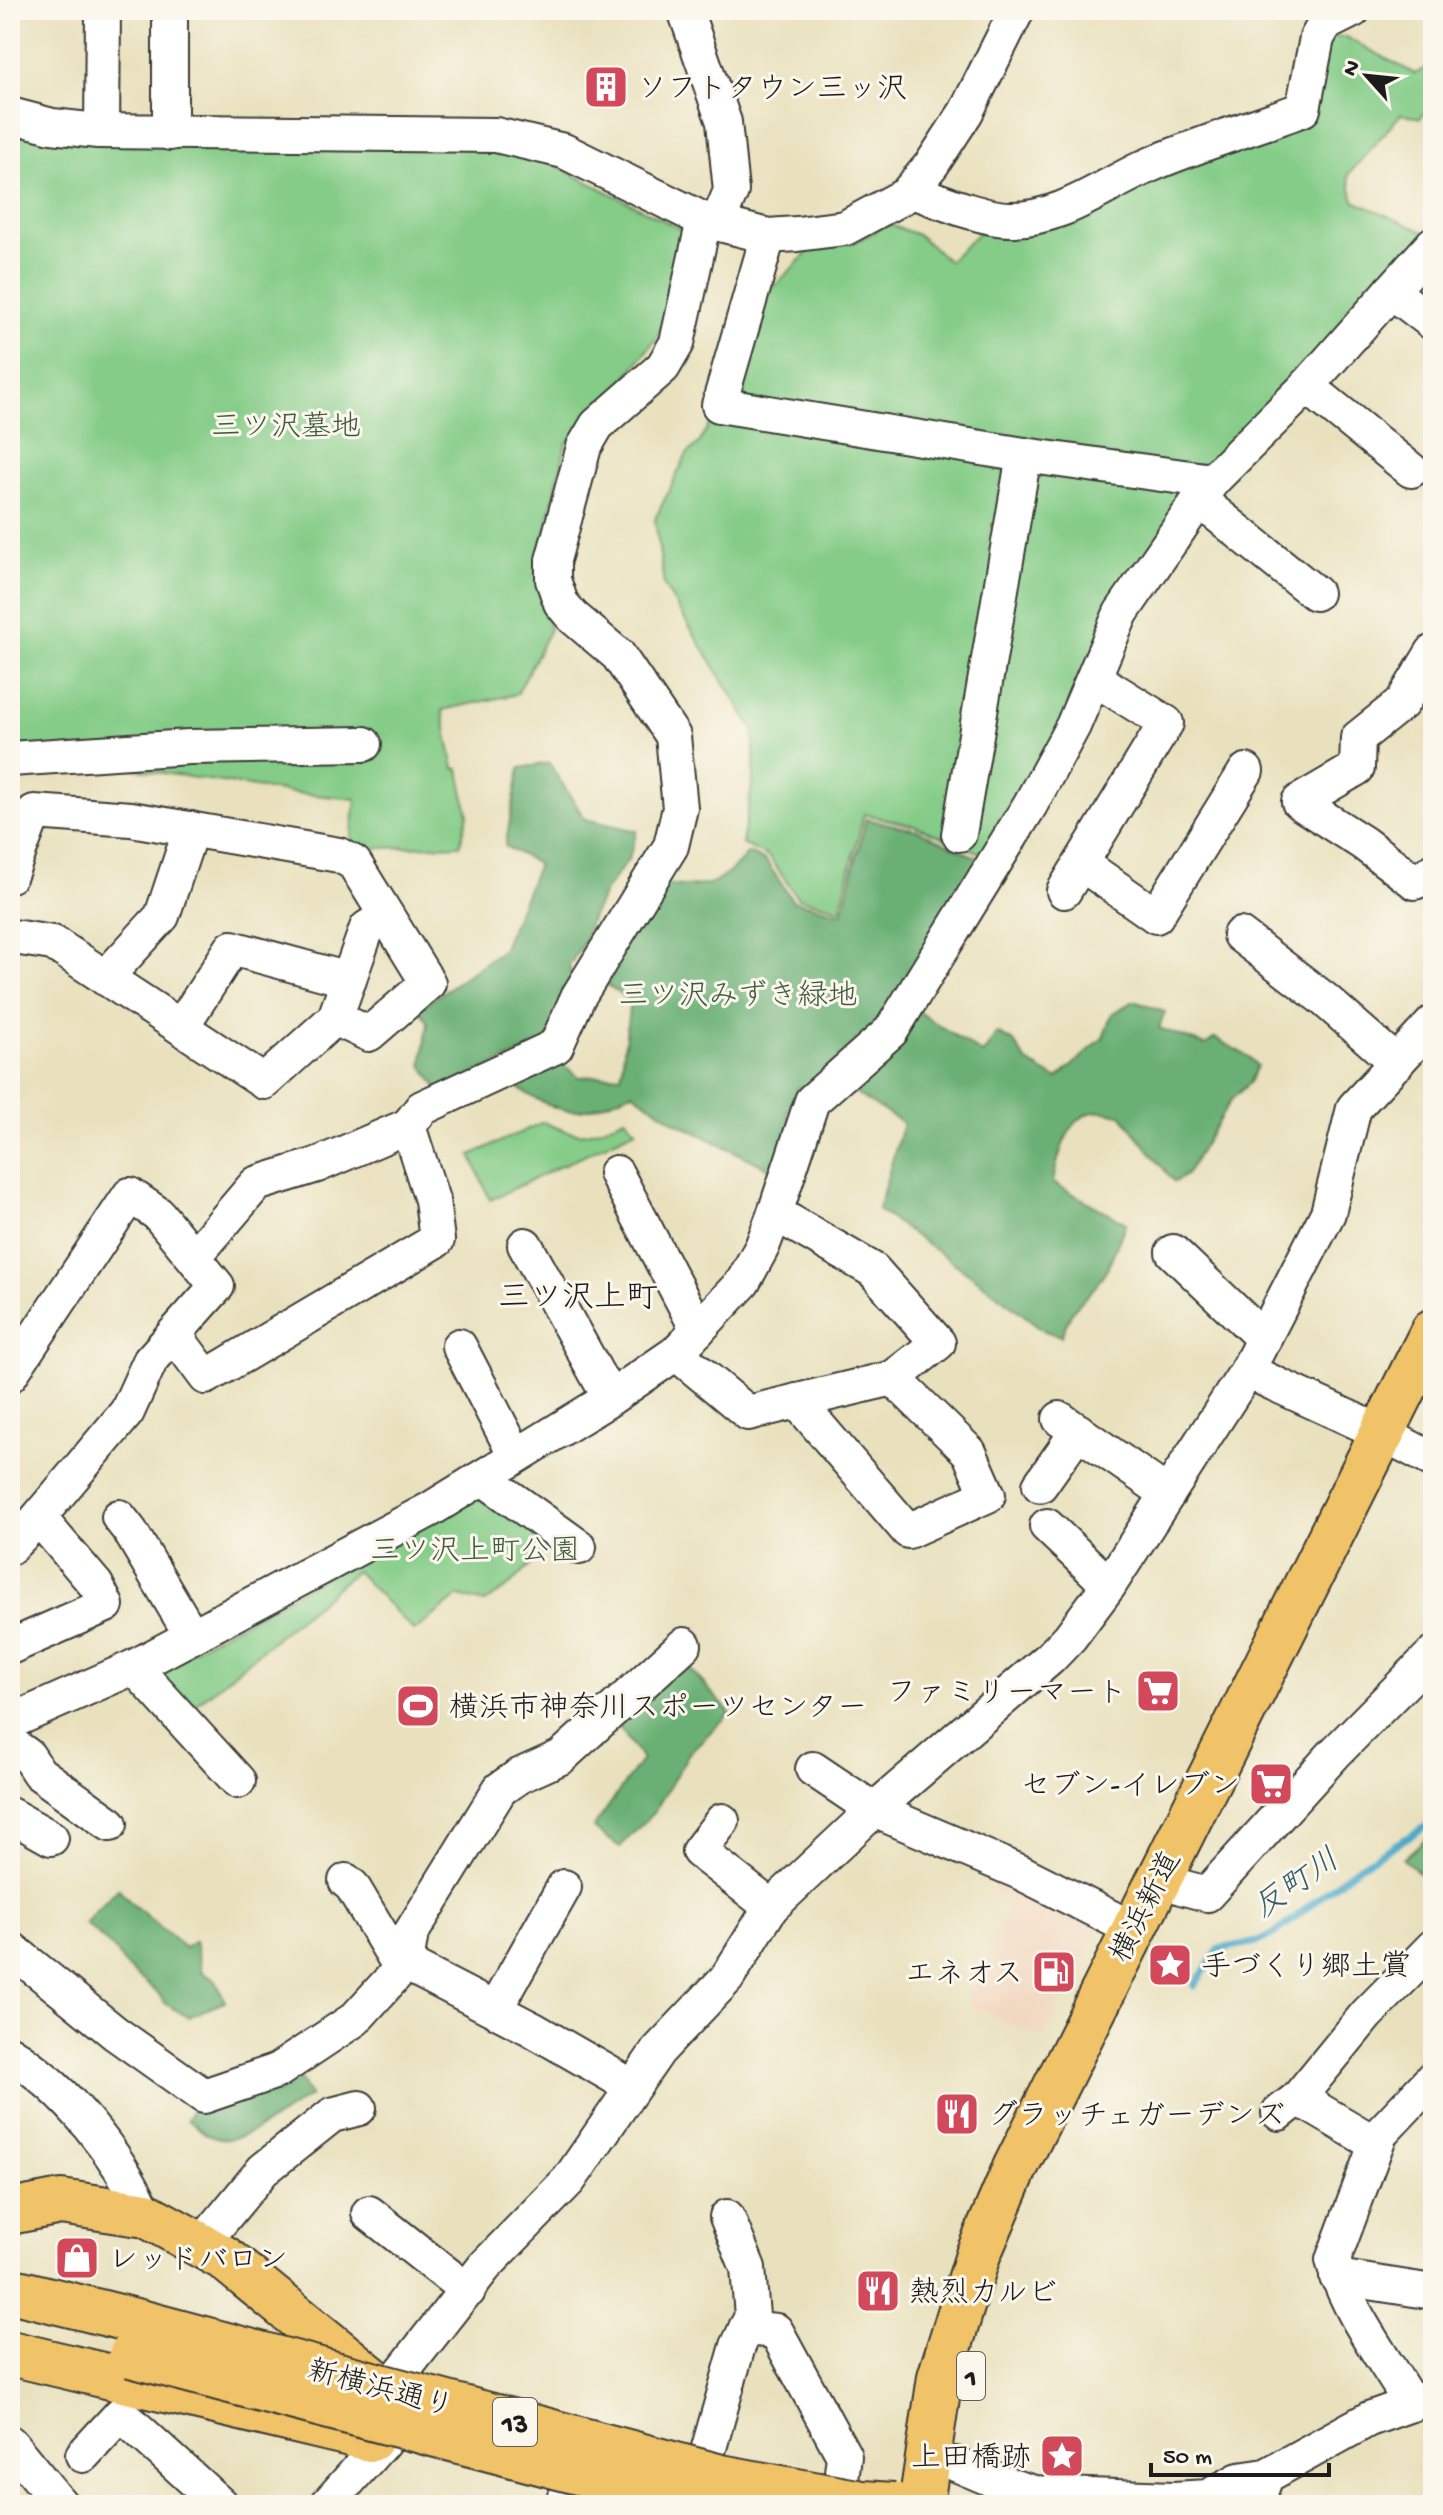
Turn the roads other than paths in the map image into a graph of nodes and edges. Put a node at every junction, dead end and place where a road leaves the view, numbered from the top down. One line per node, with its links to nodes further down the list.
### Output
1 (103, 10): 7 (street)
2 (170, 10): 8 (street)
3 (685, 10): 10 (street)
4 (1017, 10): 9 (street)
5 (1353, 10): 9 (street)
6 (10, 115): 7 (street)
7 (102, 131): 8 (street)
8 (170, 133): 10 (street)
9 (910, 190): 11 (street)
10 (711, 222): 11 (street); 38 (street)
11 (768, 236): 16 (street)
12 (1433, 244): 13 (street)
13 (1391, 291): 14 (street); 15 (street)
14 (1433, 323)
15 (1307, 386): 17 (street); 18 (street)
16 (1024, 455): 18 (street); 26 (street)
17 (1411, 470)
18 (1206, 490): 19 (street); 21 (street)
19 (1315, 593)
20 (1433, 652): 27 (street)
21 (1094, 678): 24 (street); 40 (street)
22 (364, 744): 23 (street)
23 (10, 759)
24 (1246, 771)
25 (191, 829): 28 (street); 29 (street); 32 (street)
26 (959, 834)
27 (1433, 871)
28 (10, 875)
29 (386, 916): 33 (street); 34 (street)
30 (1240, 935): 37 (street)
31 (11, 940): 32 (street)
32 (105, 978): 36 (street)
33 (349, 980): 34 (street); 36 (street)
34 (335, 1018): 36 (street)
35 (1433, 1023): 37 (street)
36 (181, 1027)
37 (1397, 1063): 46 (street)
38 (408, 1126): 42 (street); 45 (street)
39 (616, 1173): 47 (street)
40 (775, 1213): 47 (street); 52 (street)
41 (525, 1245): 53 (street)
42 (198, 1252): 45 (street); 51 (street)
43 (1173, 1252): 46 (street)
44 (1433, 1331): 55 (main road, 横浜新道 / 1)
45 (174, 1334): 61 (street)
46 (1264, 1339): 49 (street)
47 (687, 1342): 53 (street); 54 (street)
48 (459, 1346): 56 (street)
49 (1247, 1371): 55 (street); 59 (street)
50 (1433, 1374): 55 (main road, 横浜新道 / 1)
51 (10, 1375)
52 (893, 1378): 54 (street); 54 (street)
53 (610, 1398): 56 (street)
54 (797, 1401)
55 (1405, 1445): 82 (main road, 横浜新道 / 1); 84 (main road, 横浜新道 / 1)
56 (516, 1456): 57 (street)
57 (483, 1478): 64 (street); 66 (street)
58 (1040, 1485): 59 (street)
59 (1168, 1494): 65 (street)
60 (119, 1517): 66 (street)
61 (39, 1518): 63 (street); 68 (street)
62 (1047, 1526): 65 (street)
63 (10, 1547)
64 (579, 1547)
65 (1109, 1585): 75 (street)
66 (192, 1636): 70 (street)
67 (684, 1645): 87 (street)
68 (10, 1647)
69 (1433, 1654): 82 (street)
70 (134, 1667): 71 (street); 74 (street)
71 (10, 1722)
72 (10, 1743): 78 (street)
73 (813, 1769): 75 (street)
74 (238, 1781)
75 (874, 1810): 83 (street); 84 (street)
76 (10, 1815): 79 (street)
77 (722, 1821): 83 (street)
78 (110, 1824)
79 (51, 1838)
80 (346, 1881): 87 (street)
81 (564, 1887): 88 (street)
82 (1181, 1887): 111 (main road, 横浜新道 / 1)
83 (771, 1907): 91 (street)
84 (1133, 1929): 122 (main road, 横浜新道 / 1)
85 (1433, 1947): 93 (street)
86 (10, 1948): 87 (street)
87 (406, 1963): 88 (street)
88 (495, 2009): 91 (street)
89 (10, 2053): 96 (street)
90 (1433, 2078): 93 (street)
91 (631, 2086): 101 (street)
92 (359, 2108): 98 (street)
93 (1376, 2144): 99 (street)
94 (10, 2212): 96 (main road)
95 (369, 2213): 101 (street)
96 (146, 2215): 98 (main road)
97 (727, 2217): 104 (street)
98 (201, 2245): 107 (main road)
99 (1337, 2277): 102 (street); 108 (street)
100 (10, 2290): 106 (main road, 新横浜通り / 13)
101 (468, 2291): 107 (street)
102 (1433, 2292)
103 (10, 2323): 106 (main road, 新横浜通り / 13)
104 (746, 2328): 114 (street); 120 (street)
105 (10, 2353): 109 (main road)
106 (128, 2357): 114 (main road, 新横浜通り / 13, bridge); 116 (street); 121 (main road, 新横浜通り / 13, bridge)
107 (387, 2391): 109 (street); 112 (main road)
108 (1422, 2400): 113 (street)
109 (383, 2442): 112 (main road); 117 (street)
110 (10, 2443): 115 (street)
111 (954, 2485): 113 (street)
112 (581, 2489): 114 (main road); 118 (main road)
113 (1261, 2490)
114 (711, 2495): 119 (main road)
115 (61, 2505)
116 (221, 2505)
117 (327, 2505)
118 (621, 2505)
119 (804, 2505)
120 (838, 2505)
121 (894, 2505)
122 (921, 2505)

